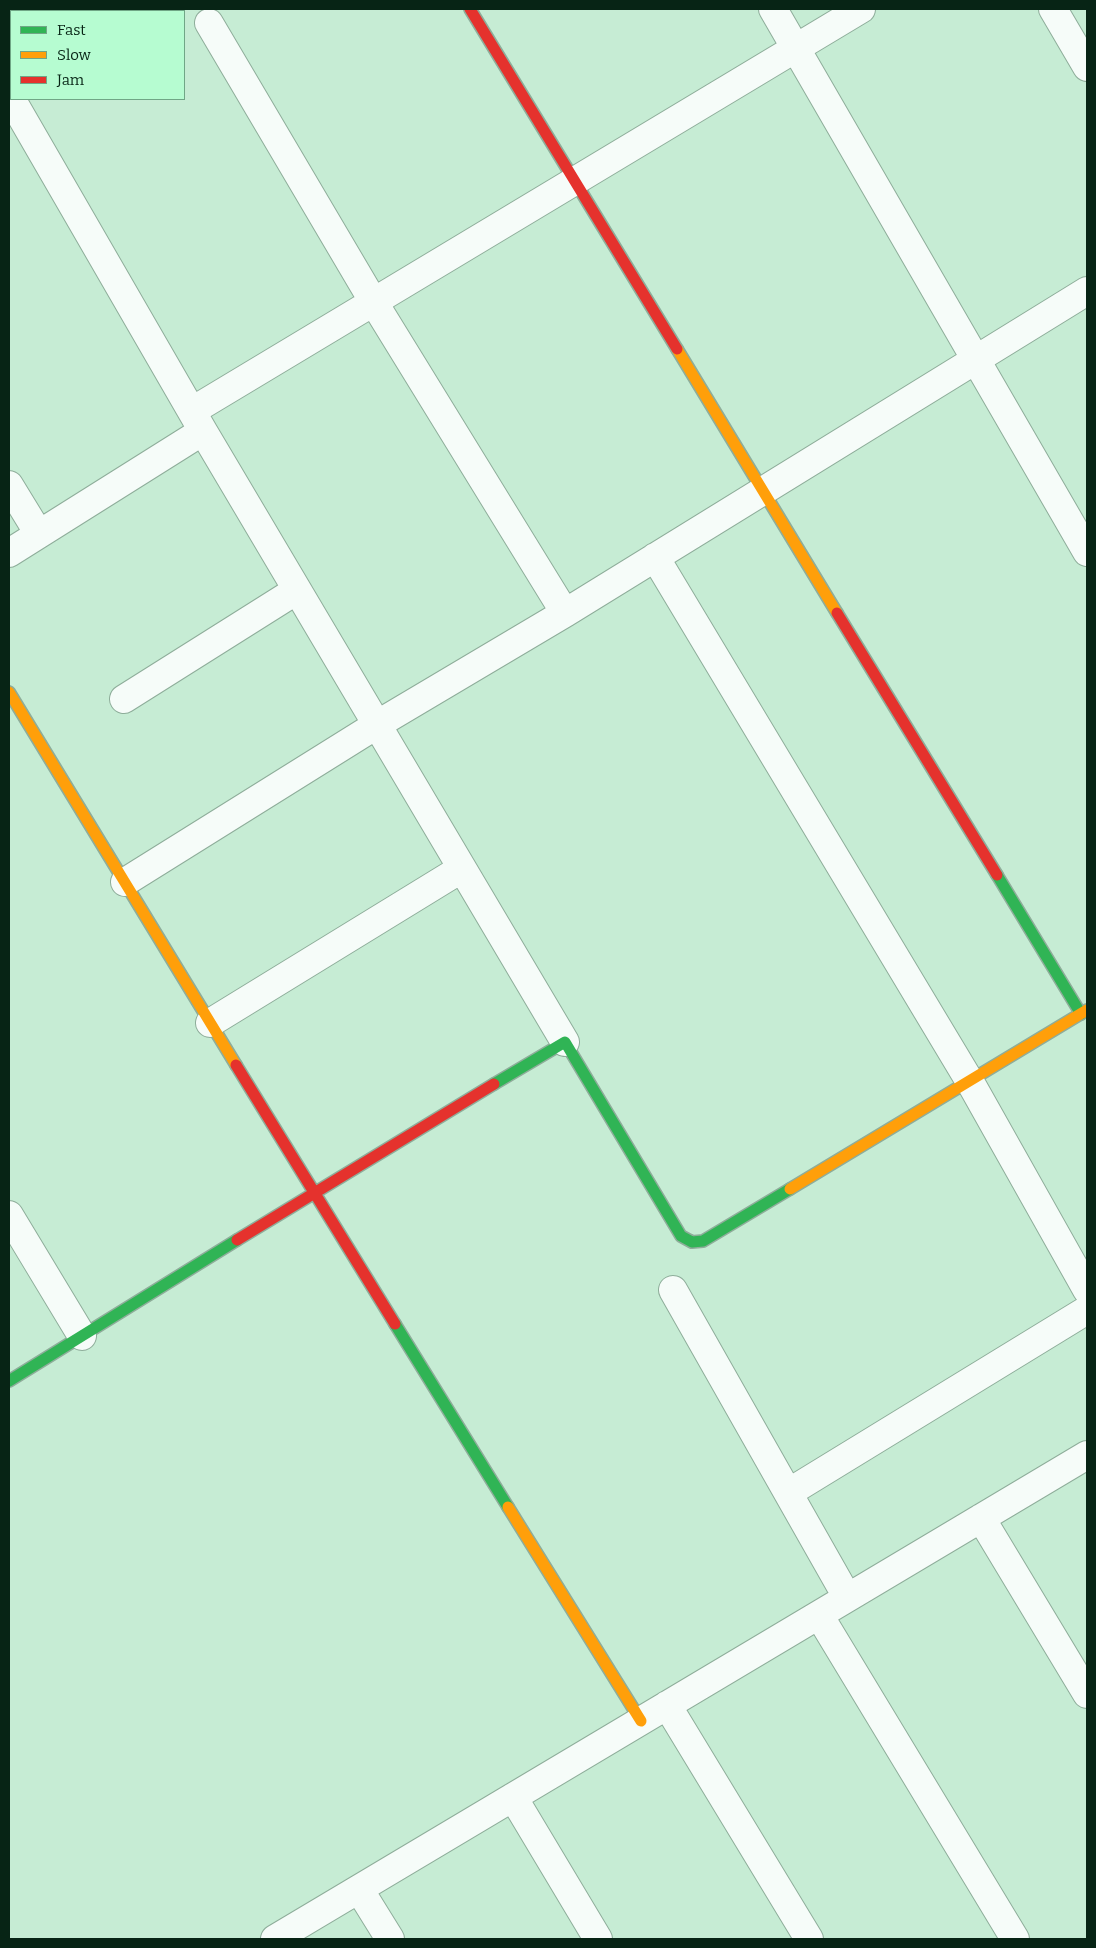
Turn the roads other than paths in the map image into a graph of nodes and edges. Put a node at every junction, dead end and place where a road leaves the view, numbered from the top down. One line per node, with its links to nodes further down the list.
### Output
1 (470, 9): 9 (street)
2 (773, 9): 6 (street)
3 (861, 9): 6 (street)
4 (1053, 9): 7 (street)
5 (209, 23): 11 (street)
6 (795, 47): 9 (street); 12 (street)
7 (1087, 67)
8 (12, 100): 13 (street)
9 (575, 181): 11 (street); 15 (street)
10 (1087, 291): 12 (street)
11 (373, 301): 13 (street); 21 (street)
12 (976, 359): 15 (street); 17 (street)
13 (198, 421): 16 (street); 20 (street)
14 (9, 485): 16 (street)
15 (764, 490): 19 (street); 27 (street)
16 (39, 534): 18 (street)
17 (1087, 552)
18 (9, 553)
19 (656, 557): 21 (street); 30 (street)
20 (298, 590): 23 (street); 24 (street)
21 (565, 613): 24 (street)
22 (9, 692): 26 (street)
23 (124, 699)
24 (378, 724): 25 (street); 26 (street)
25 (461, 869): 28 (street); 29 (street)
26 (125, 882): 28 (street)
27 (1084, 1012): 30 (street)
28 (210, 1023): 31 (street)
29 (565, 1042): 30 (street); 31 (street)
30 (969, 1080): 34 (street)
31 (314, 1193): 36 (street); 45 (street)
32 (9, 1215): 36 (street)
33 (673, 1290): 39 (street)
34 (1087, 1290)
35 (1087, 1310): 39 (street)
36 (82, 1336): 37 (street)
37 (9, 1381)
38 (1087, 1454): 40 (street)
39 (788, 1493): 41 (street)
40 (981, 1518): 41 (street); 43 (street)
41 (847, 1597): 42 (street)
42 (819, 1615): 44 (street); 52 (street)
43 (1087, 1694)
44 (667, 1705): 45 (street); 51 (street)
45 (641, 1721): 46 (street)
46 (513, 1797): 47 (street); 50 (street)
47 (359, 1889): 48 (street); 49 (street)
48 (275, 1939)
49 (390, 1939)
50 (598, 1939)
51 (809, 1939)
52 (1015, 1939)

